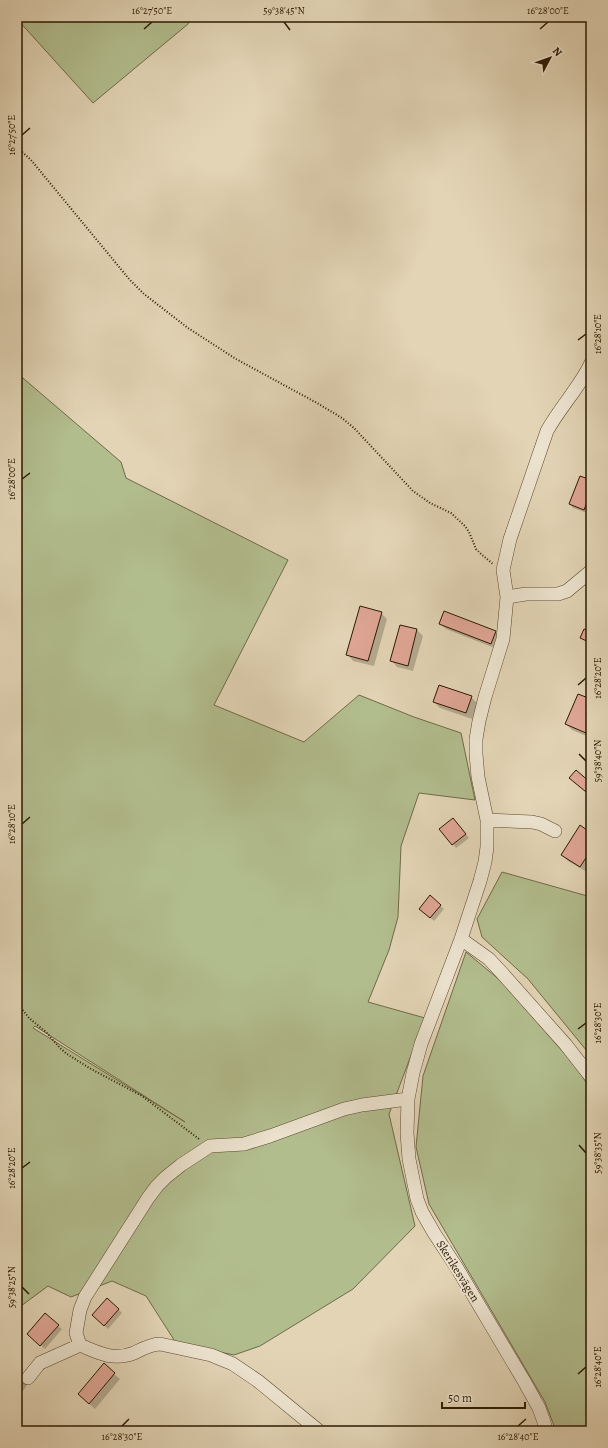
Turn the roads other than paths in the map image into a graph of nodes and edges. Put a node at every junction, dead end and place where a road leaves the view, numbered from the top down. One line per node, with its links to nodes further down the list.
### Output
1 (591, 363): 3 (street, Skerikesvägen)
2 (591, 571): 3 (street)
3 (507, 597): 4 (street, Skerikesvägen)
4 (487, 820): 5 (street); 6 (street, Skerikesvägen)
5 (554, 831)
6 (461, 939): 7 (street); 8 (street, Skerikesvägen)
7 (591, 1077)
8 (408, 1099): 9 (street); 12 (street, Skerikesvägen)
9 (80, 1345): 10 (street); 11 (street)
10 (28, 1378)
11 (319, 1431)
12 (546, 1431)

